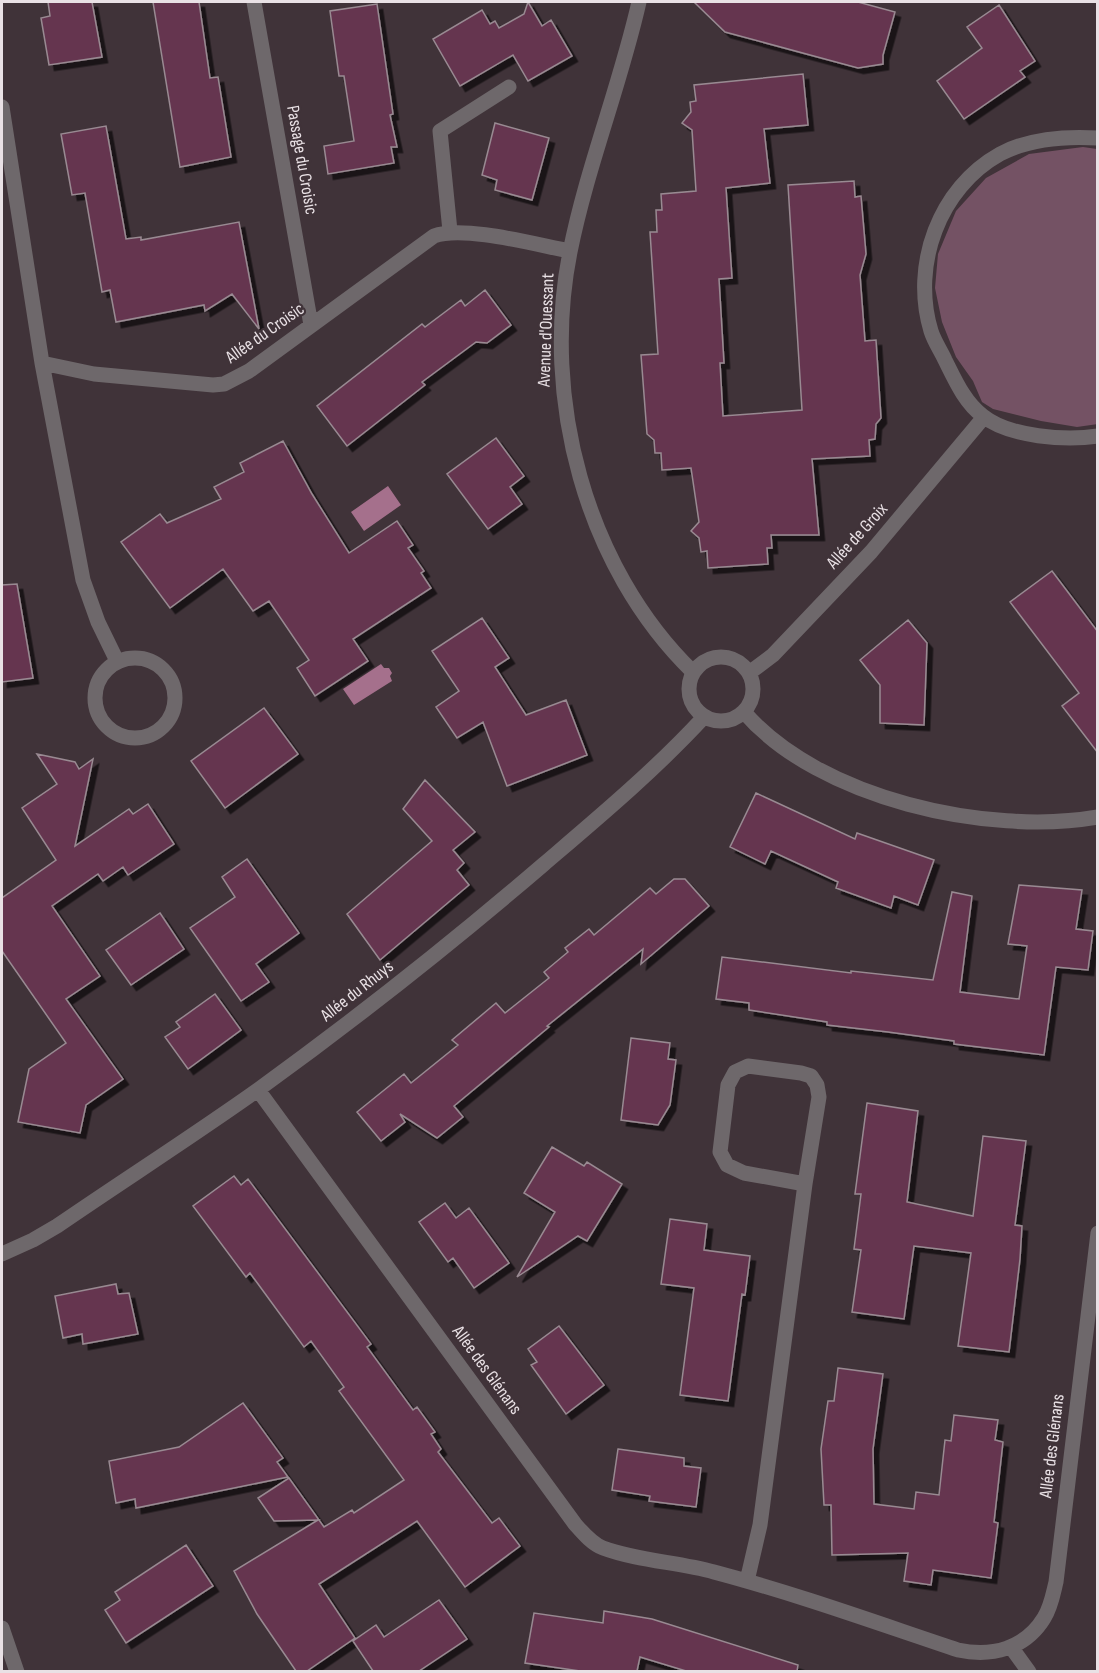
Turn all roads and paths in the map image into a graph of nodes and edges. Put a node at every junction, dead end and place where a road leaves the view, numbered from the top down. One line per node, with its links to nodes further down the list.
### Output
1 (254, 2): 8 (street, Passage du Croisic)
2 (639, 2): 7 (street, Avenue d'Ouessant)
3 (509, 87): 6 (street)
4 (2, 107): 9 (street)
5 (1098, 138): 10 (street)
6 (450, 231): 7 (street); 8 (street, Allée du Croisic)
7 (570, 250): 13 (street, Avenue d'Ouessant)
8 (311, 325): 9 (street, Allée du Croisic)
9 (42, 363): 12 (street)
10 (984, 417): 11 (street); 14 (street, Allée de Groix)
11 (1098, 436)
12 (117, 661): 12 (street)
13 (693, 672): 14 (street); 16 (street)
14 (750, 673): 15 (street)
15 (744, 712): 16 (street); 17 (street)
16 (704, 717): 18 (street, Allée du Rhuys)
17 (1098, 817)
18 (258, 1090): 21 (street, Allée du Rhuys); 22 (street, Allée des Glénans)
19 (805, 1184): 19 (street); 22 (street)
20 (1098, 1233): 24 (street, Allée des Glénans)
21 (2, 1254)
22 (747, 1581): 24 (street, Allée des Glénans)
23 (2, 1628): 25 (street)
24 (1011, 1647): 26 (street)
25 (18, 1671)
26 (1029, 1671)

